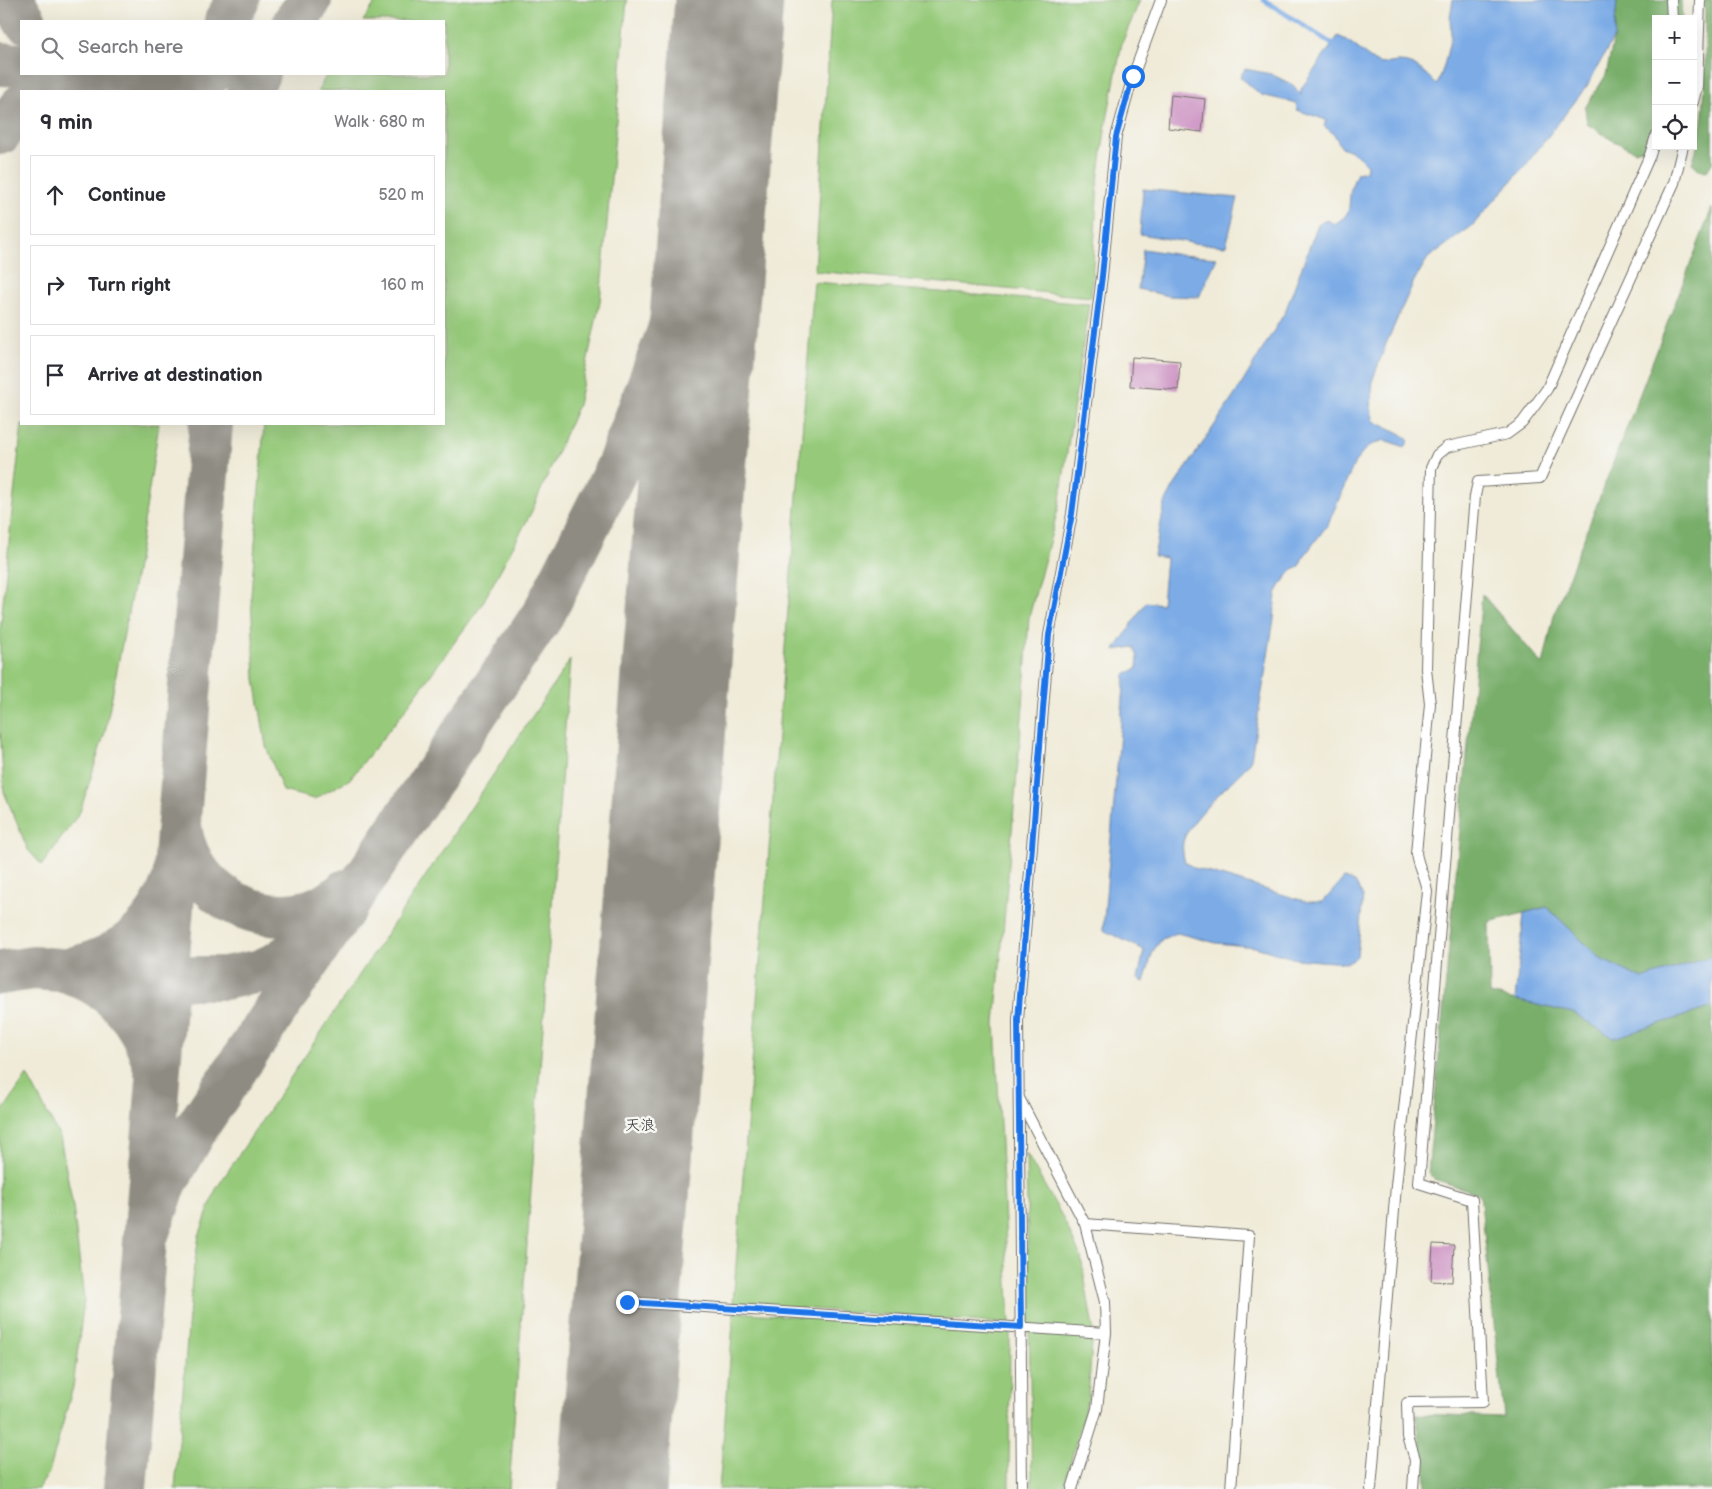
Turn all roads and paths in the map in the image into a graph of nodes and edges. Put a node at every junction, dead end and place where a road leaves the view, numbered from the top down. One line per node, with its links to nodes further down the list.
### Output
1 (1161, 0): 8 (lane)
2 (1671, 0): 4 (lane)
3 (1700, 0): 5 (lane)
4 (1672, 15)
5 (1697, 86)
6 (1652, 149): 16 (lane)
7 (1682, 150): 17 (lane)
8 (1018, 1095): 9 (lane); 11 (lane)
9 (1085, 1224): 12 (lane); 15 (lane)
10 (627, 1302): 11 (lane)
11 (1021, 1327): 12 (lane); 13 (lane)
12 (1106, 1333): 14 (lane)
13 (1022, 1489)
14 (1072, 1489)
15 (1231, 1489)
16 (1371, 1489)
17 (1413, 1489)

